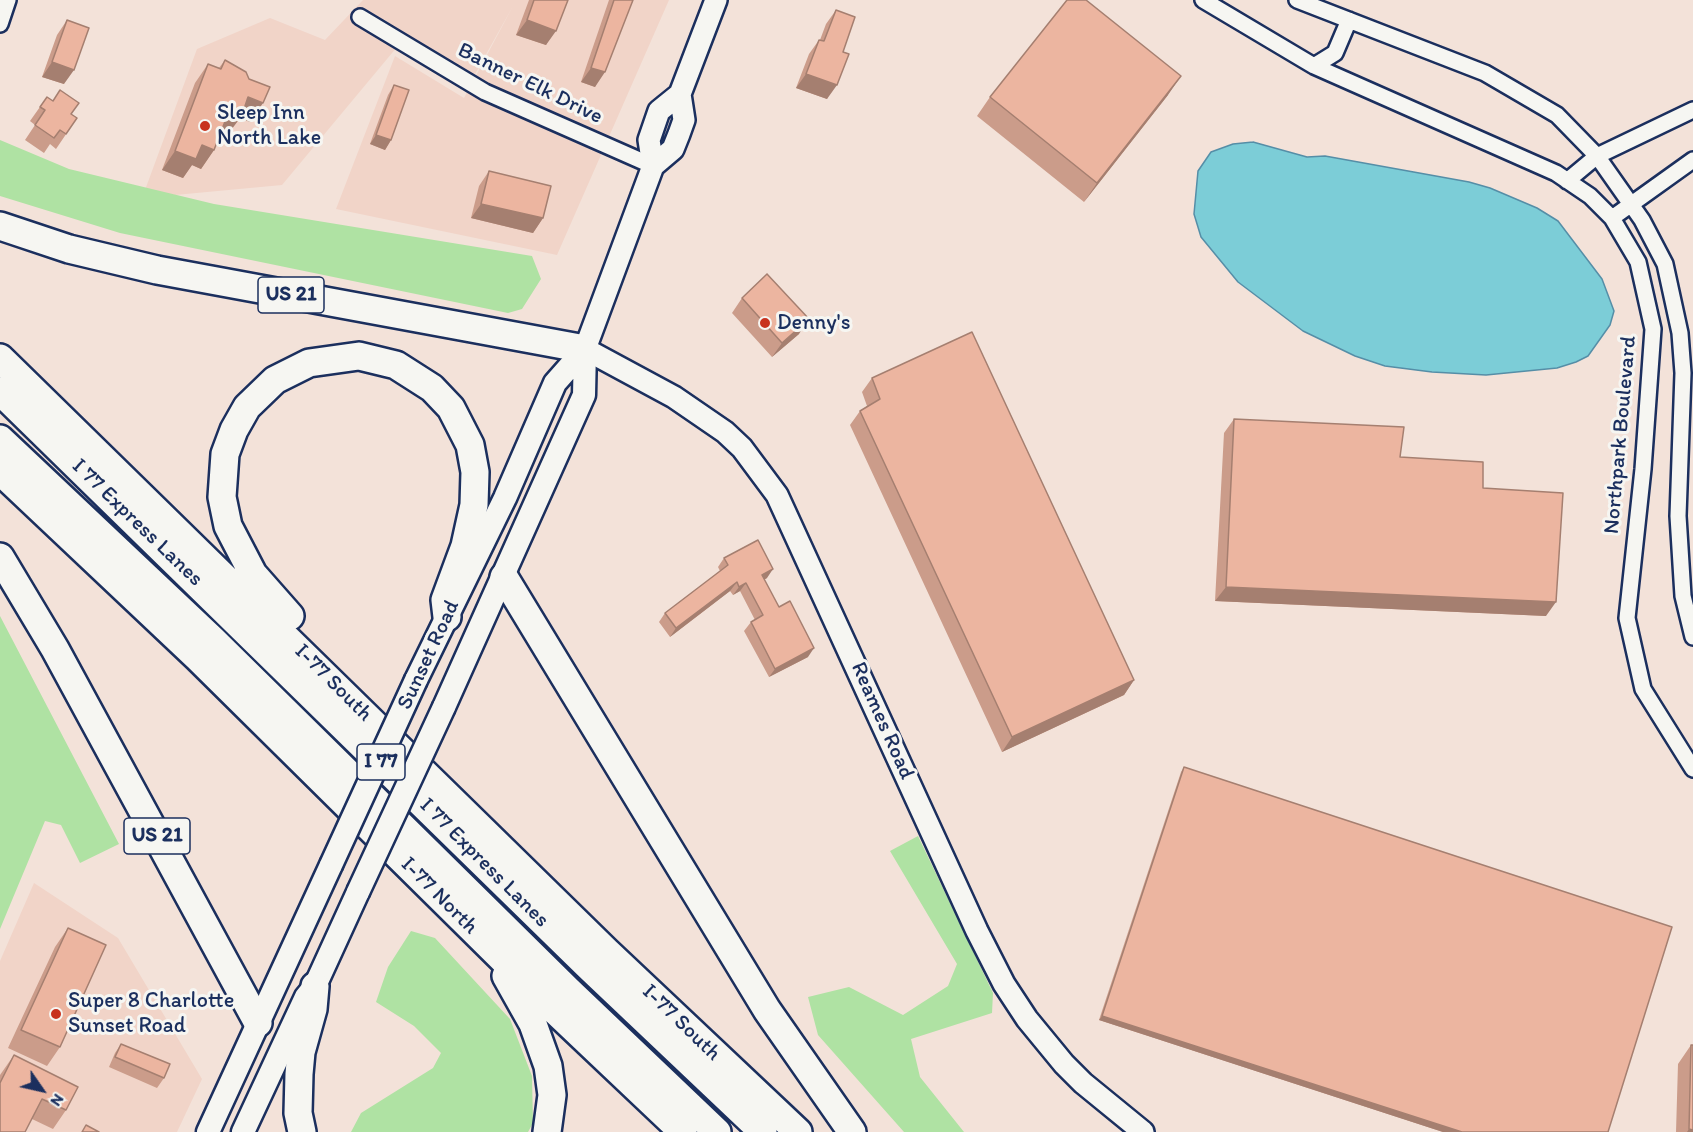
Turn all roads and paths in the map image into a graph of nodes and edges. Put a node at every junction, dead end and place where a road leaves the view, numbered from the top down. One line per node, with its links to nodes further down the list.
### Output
1 (8, 0): 7 (street)
2 (716, 0): 12 (main road, Sunset Road)
3 (1203, 0): 8 (street, Northpark Boulevard)
4 (1297, 0): 6 (street)
5 (360, 17): 12 (street, Banner Elk Drive)
6 (1349, 20): 8 (street); 10 (street)
7 (0, 24)
8 (1314, 66): 13 (street, Northpark Boulevard)
9 (1693, 110): 10 (street)
10 (1597, 156): 13 (street); 14 (street)
11 (1693, 160): 14 (street)
12 (653, 166): 17 (main road, Sunset Road)
13 (1567, 180): 15 (street, Northpark Boulevard)
14 (1631, 204): 15 (street); 25 (street)
15 (1612, 218): 27 (street, Northpark Boulevard)
16 (0, 226): 17 (highway, US 21)
17 (585, 349): 23 (main road, Sunset Road); 24 (main road, Sunset Road); 40 (main road, Reames Road)
18 (0, 358): 26 (highway, I-77 South / I 77)
19 (0, 391): 37 (highway, I 77 Express Lanes / I 77)
20 (0, 439): 36 (highway, I 77 Express Lanes / I 77)
21 (0, 471): 28 (highway, I-77 North / I 77)
22 (0, 557): 30 (highway, US 21)
23 (504, 577): 29 (main road, Sunset Road, bridge); 39 (highway)
24 (447, 617): 26 (highway); 30 (main road, Sunset Road, bridge)
25 (1693, 637)
26 (326, 677): 38 (highway, I-77 South / I 77)
27 (1693, 769)
28 (488, 944): 34 (highway); 35 (highway, I-77 North / I 77)
29 (315, 986): 32 (main road, Sunset Road); 33 (highway)
30 (258, 1023): 31 (main road, Sunset Road)
31 (208, 1132)
32 (243, 1132)
33 (302, 1132)
34 (547, 1132)
35 (683, 1132)
36 (717, 1132)
37 (764, 1132)
38 (798, 1132)
39 (852, 1132)
40 (1143, 1132)

